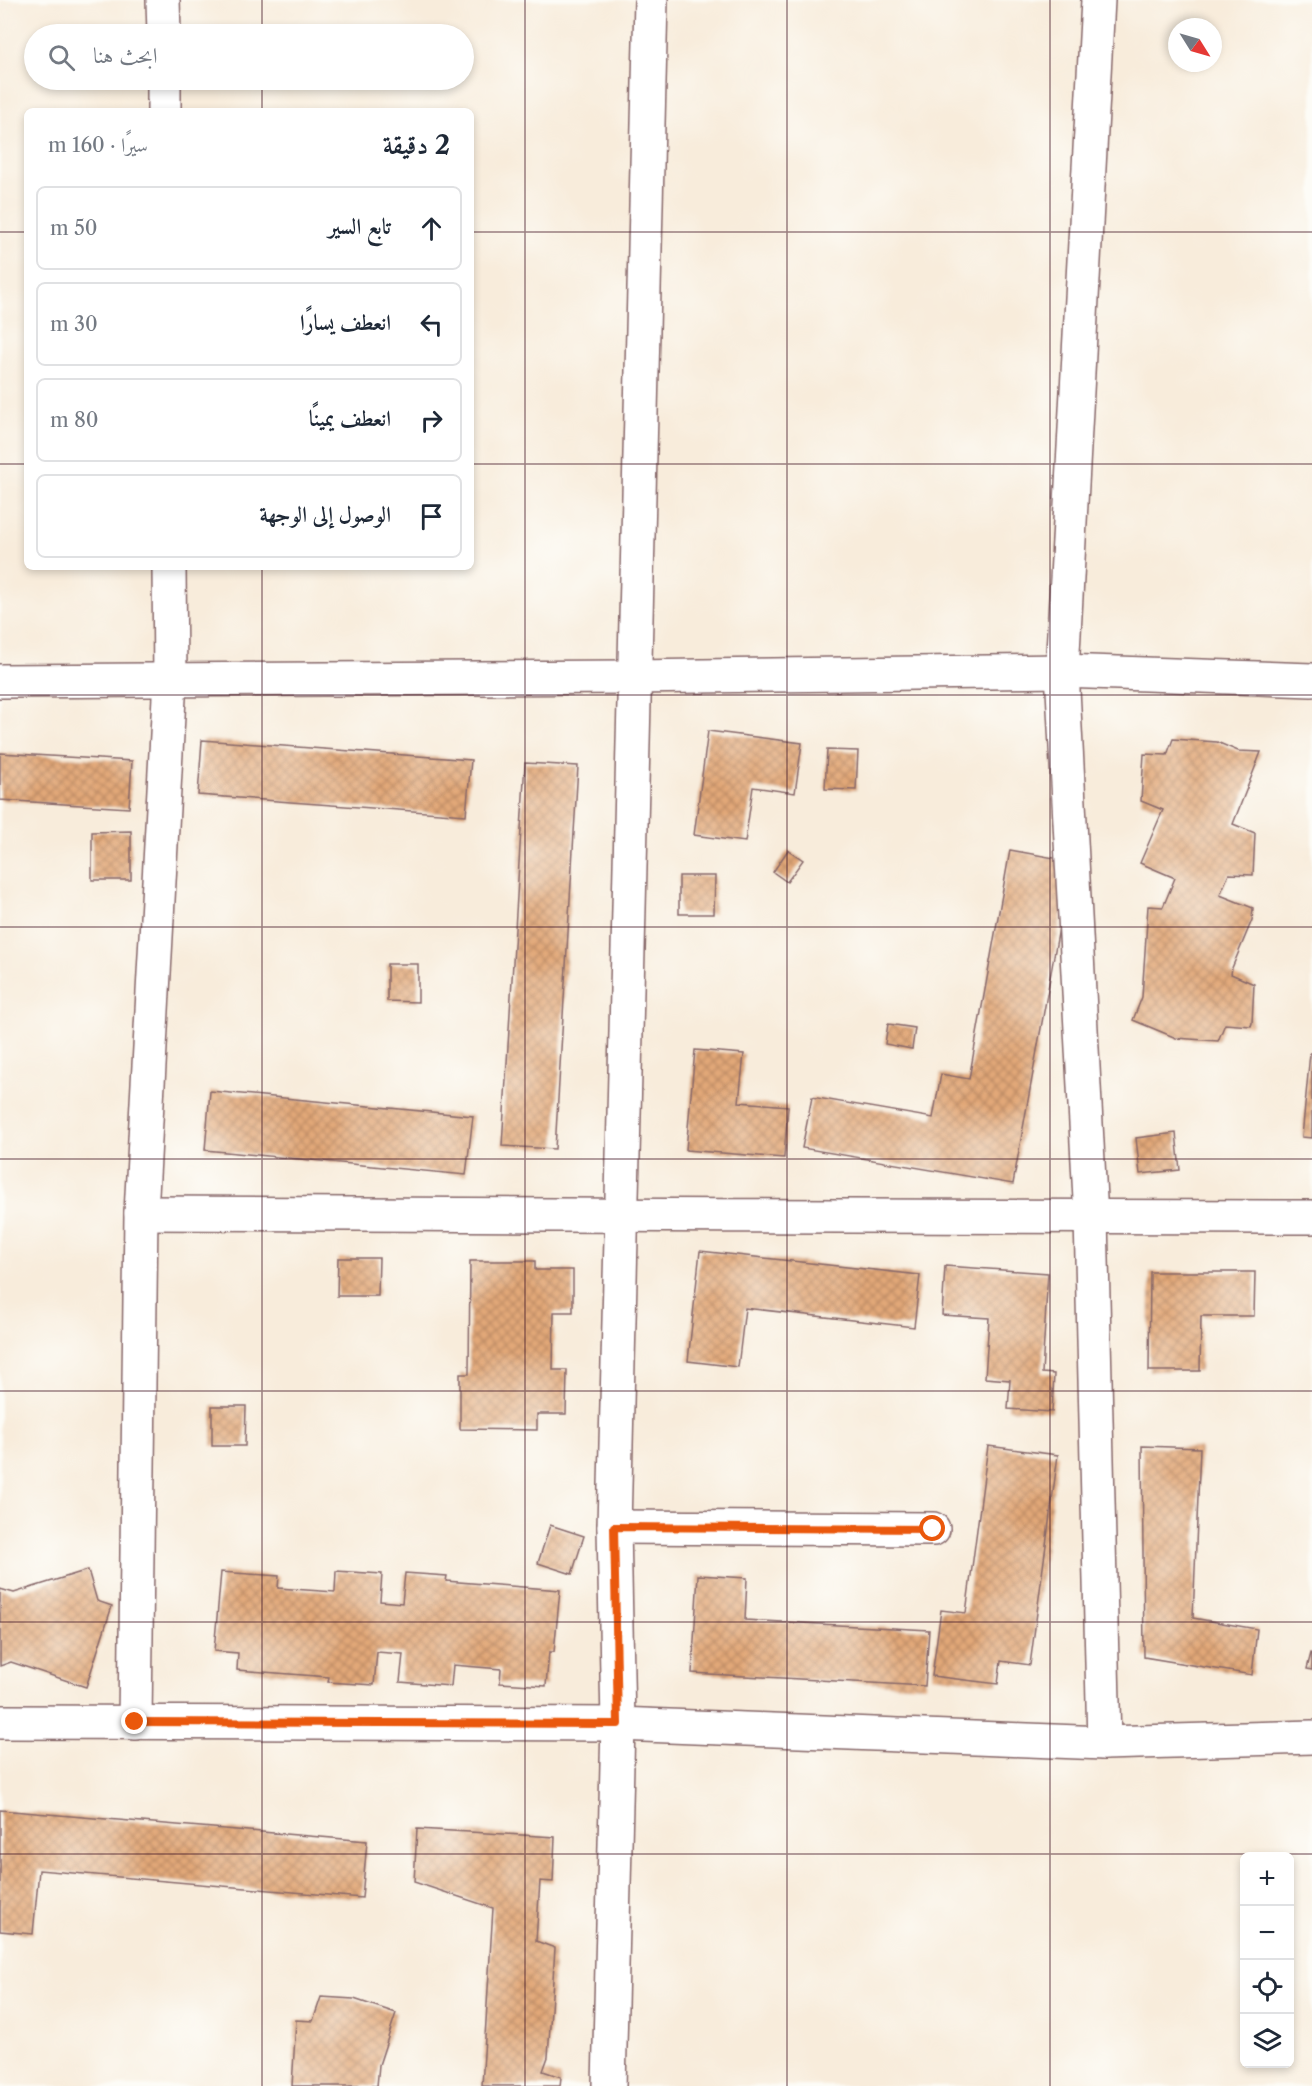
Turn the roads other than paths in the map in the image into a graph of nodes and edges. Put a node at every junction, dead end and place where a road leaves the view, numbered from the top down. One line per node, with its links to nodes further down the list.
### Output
1 (163, 0): 4 (street)
2 (651, 0): 9 (street)
3 (1098, 0): 8 (street)
4 (164, 24)
5 (164, 90): 6 (street)
6 (164, 108)
7 (169, 570): 10 (street)
8 (1062, 671): 9 (street); 11 (street); 16 (street)
9 (633, 678): 10 (street); 14 (street)
10 (170, 679): 12 (street); 13 (street)
11 (1312, 680)
12 (0, 681)
13 (141, 1213): 14 (street); 20 (street)
14 (623, 1214): 16 (street); 17 (street)
15 (1312, 1217): 16 (street)
16 (1091, 1218): 23 (street)
17 (614, 1527): 18 (street); 21 (street)
18 (933, 1529)
19 (0, 1722): 20 (street)
20 (135, 1722): 21 (street)
21 (618, 1724): 23 (street); 24 (street)
22 (1312, 1737): 23 (street)
23 (1104, 1743)
24 (609, 2086)

